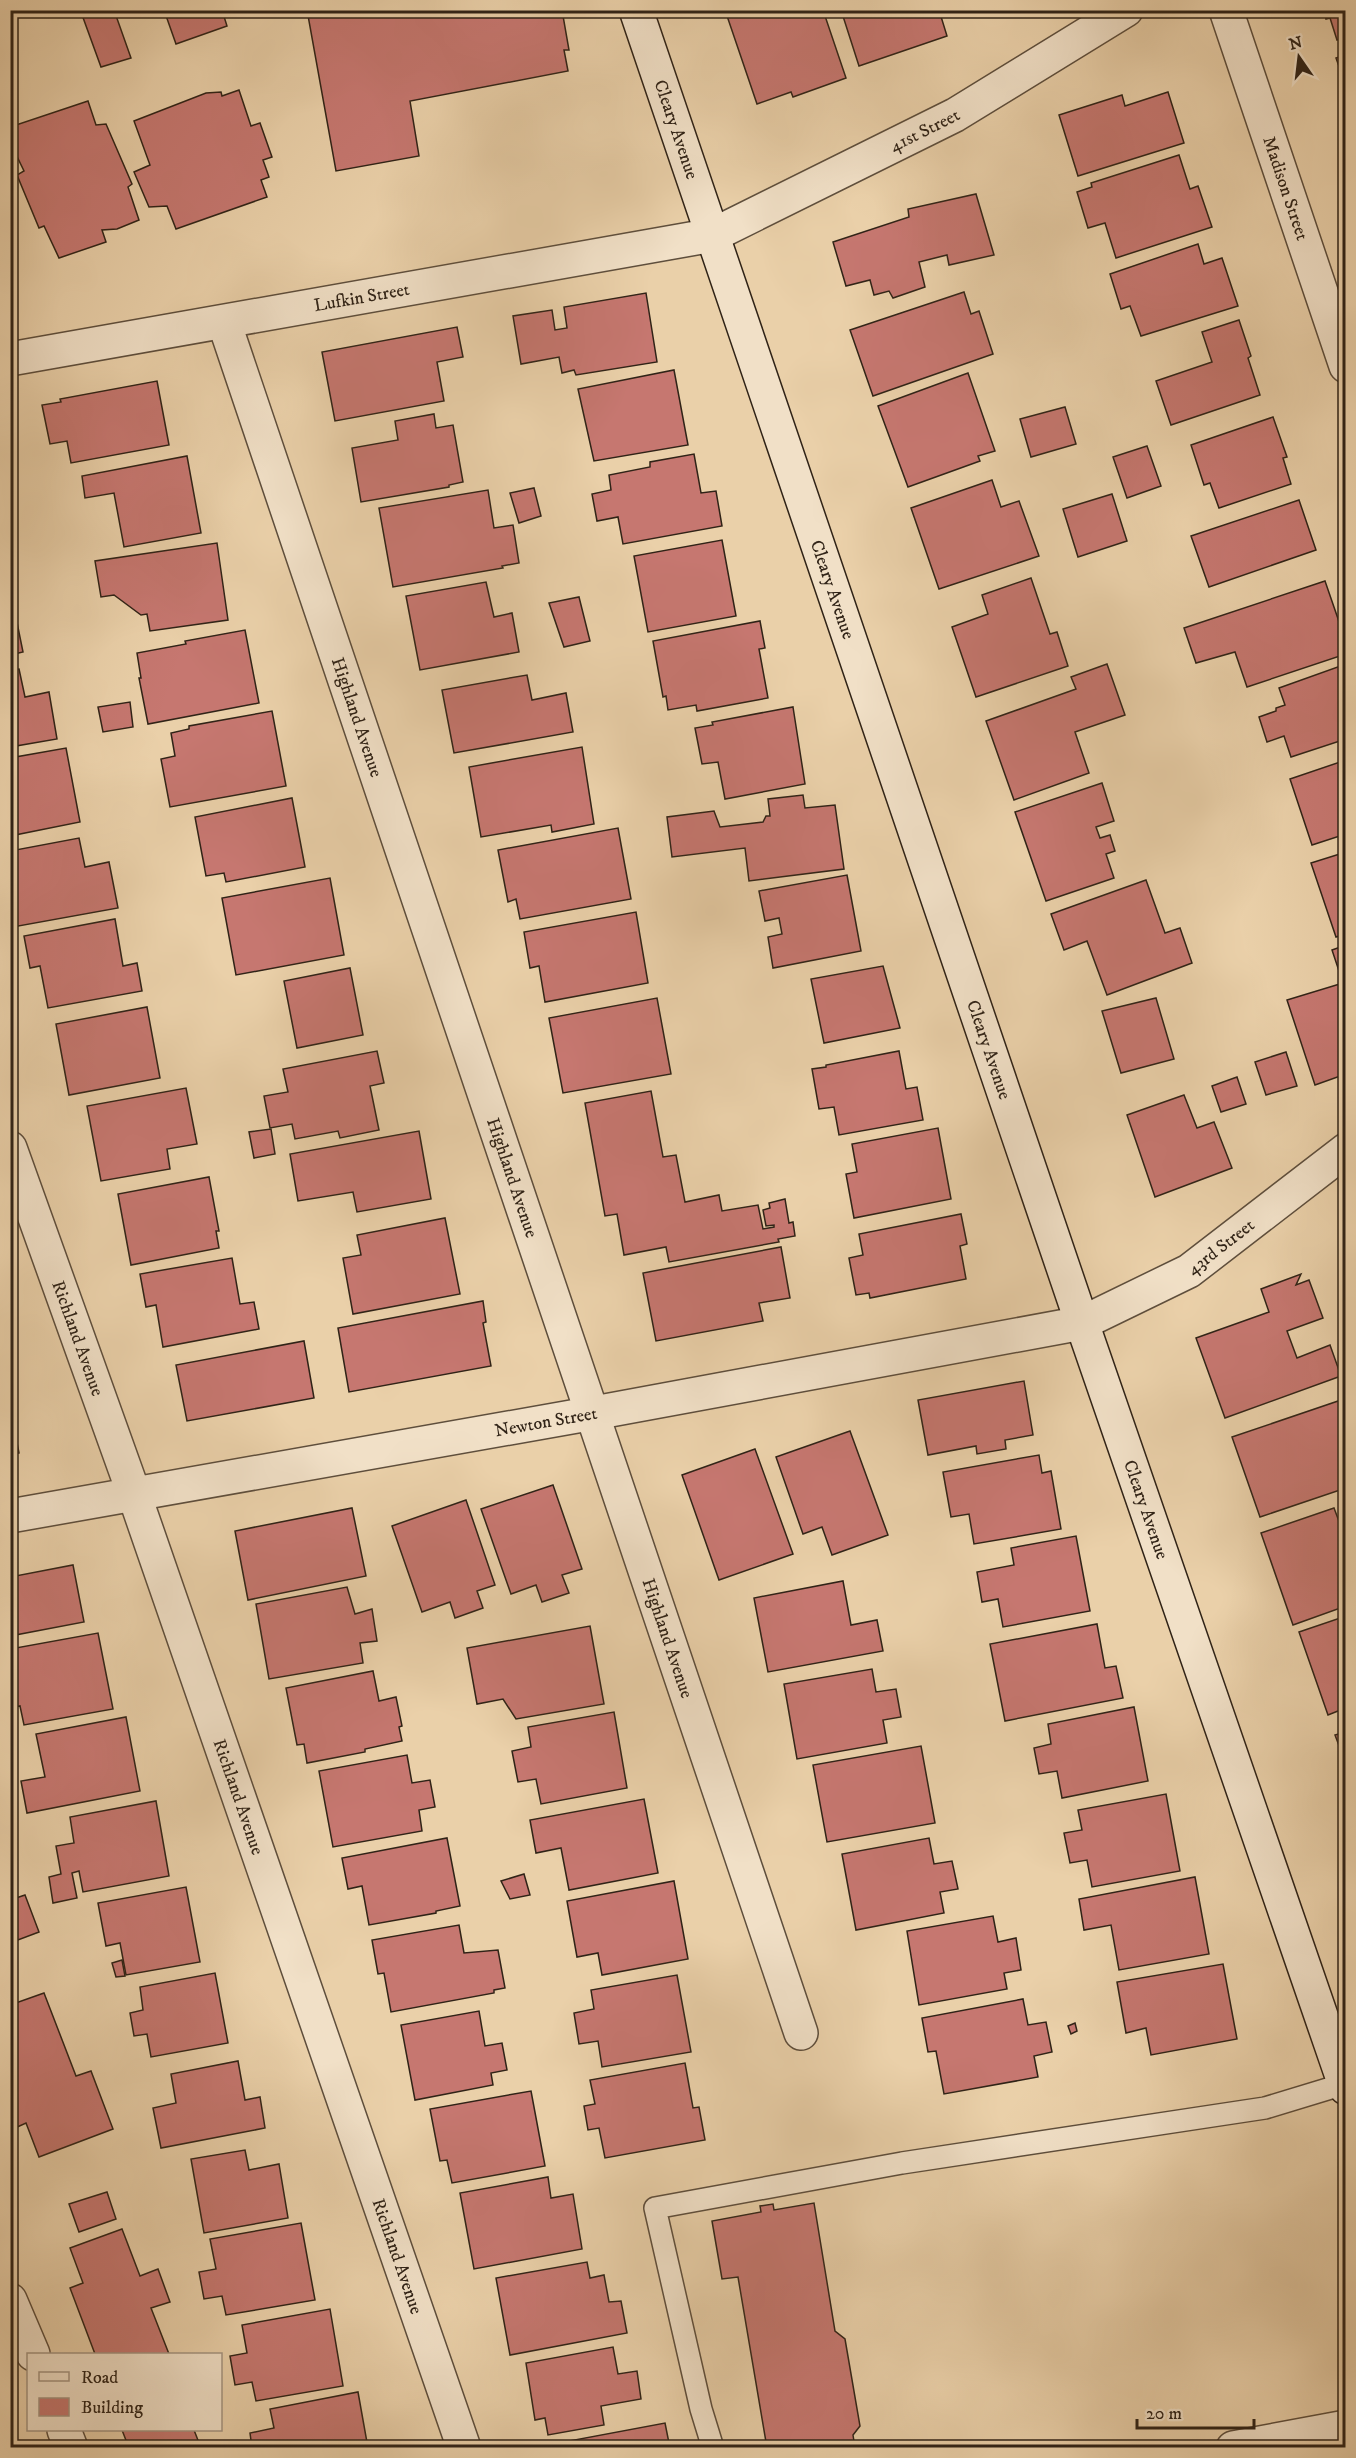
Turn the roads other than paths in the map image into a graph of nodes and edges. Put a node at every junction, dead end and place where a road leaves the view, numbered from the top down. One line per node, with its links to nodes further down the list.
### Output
1 (636, 10): 4 (street, Cleary Avenue)
2 (1126, 10): 4 (street, 41st Street)
3 (1226, 10): 7 (street, Madison Street)
4 (713, 235): 5 (street, Lufkin Street); 10 (street, Cleary Avenue)
5 (224, 322): 6 (street, Lufkin Street); 11 (street, Highland Avenue)
6 (10, 359)
7 (1346, 366)
8 (10, 1148): 12 (street, Richland Avenue)
9 (1346, 1150): 10 (street, 43rd Street)
10 (1082, 1323): 11 (street, Newton Street); 15 (street, Cleary Avenue)
11 (594, 1413): 12 (street, Newton Street); 14 (street, Highland Avenue)
12 (134, 1494): 13 (street, Newton Street); 21 (street, Richland Avenue)
13 (10, 1516)
14 (801, 2033)
15 (1345, 2086): 22 (lane)
16 (10, 2300): 17 (street)
17 (32, 2353)
18 (1346, 2427): 23 (street)
19 (64, 2431): 20 (street)
20 (71, 2448)
21 (465, 2448)
22 (713, 2448)
23 (1233, 2448)

